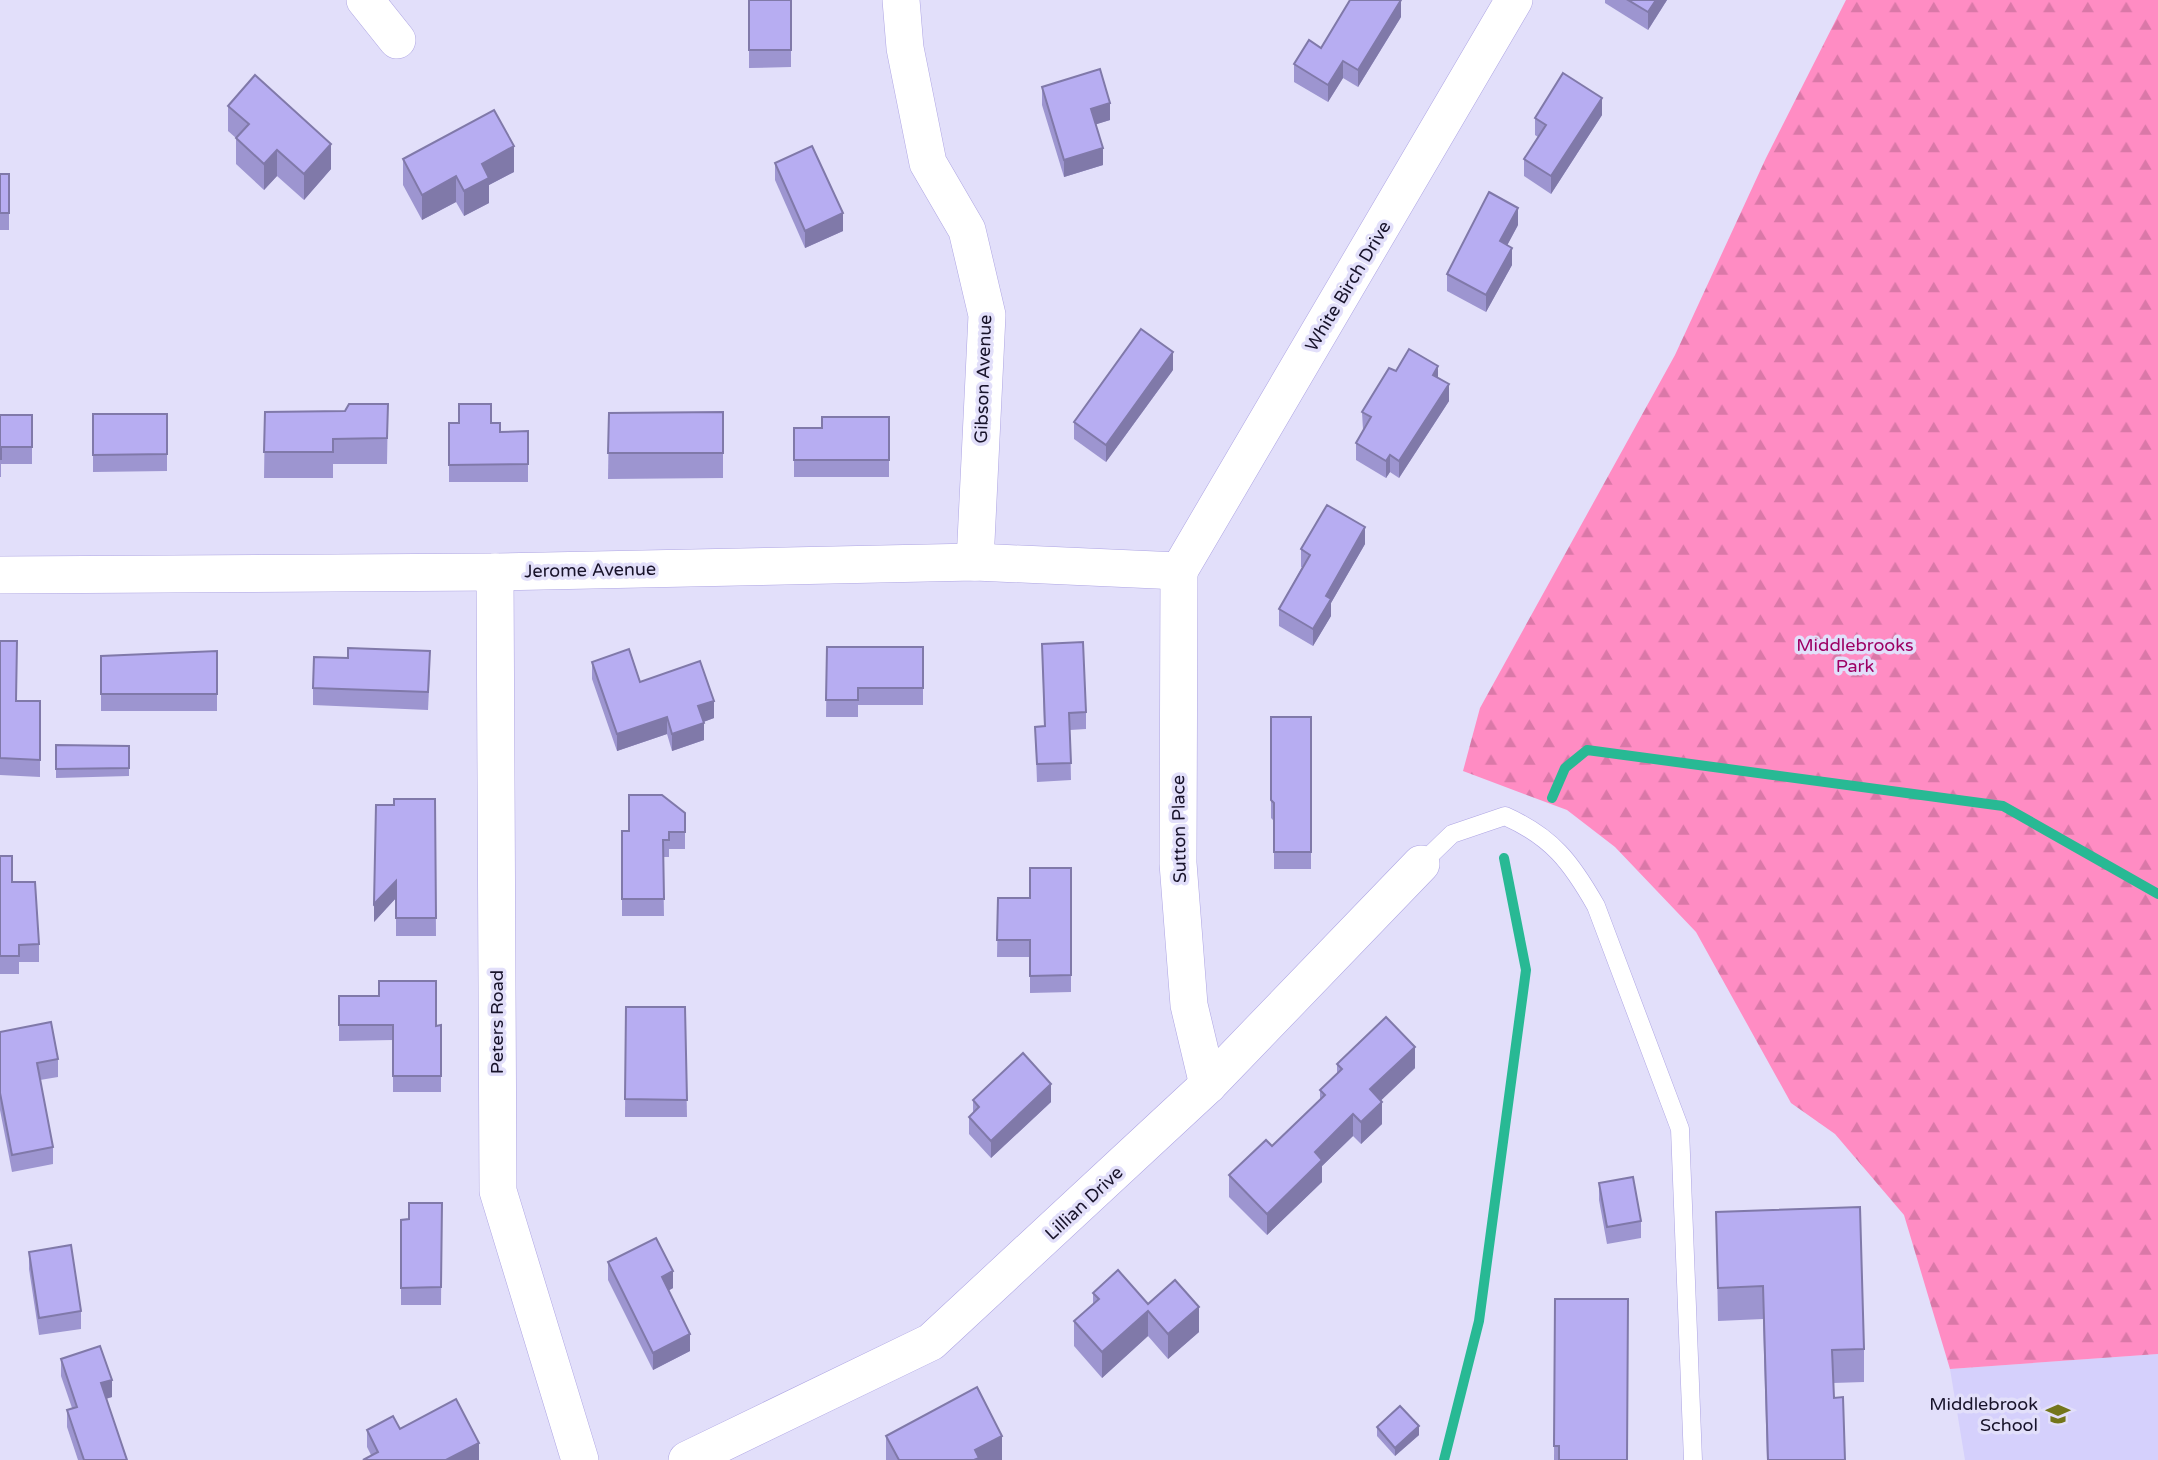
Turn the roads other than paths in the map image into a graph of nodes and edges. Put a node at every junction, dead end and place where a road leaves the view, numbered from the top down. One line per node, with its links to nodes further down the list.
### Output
1 (365, 0): 4 (street)
2 (901, 0): 5 (street, Gibson Avenue)
3 (1514, 0): 6 (street, White Birch Drive)
4 (397, 40)
5 (975, 562): 6 (street, Jerome Avenue); 7 (street, Jerome Avenue)
6 (1179, 571): 10 (street, Sutton Place)
7 (495, 572): 8 (street, Jerome Avenue); 11 (street, Peters Road)
8 (0, 575)
9 (1421, 864): 10 (street, Lillian Drive); 13 (lane)
10 (1208, 1085): 12 (street, Lillian Drive)
11 (580, 1460)
12 (687, 1460)
13 (1693, 1460)

